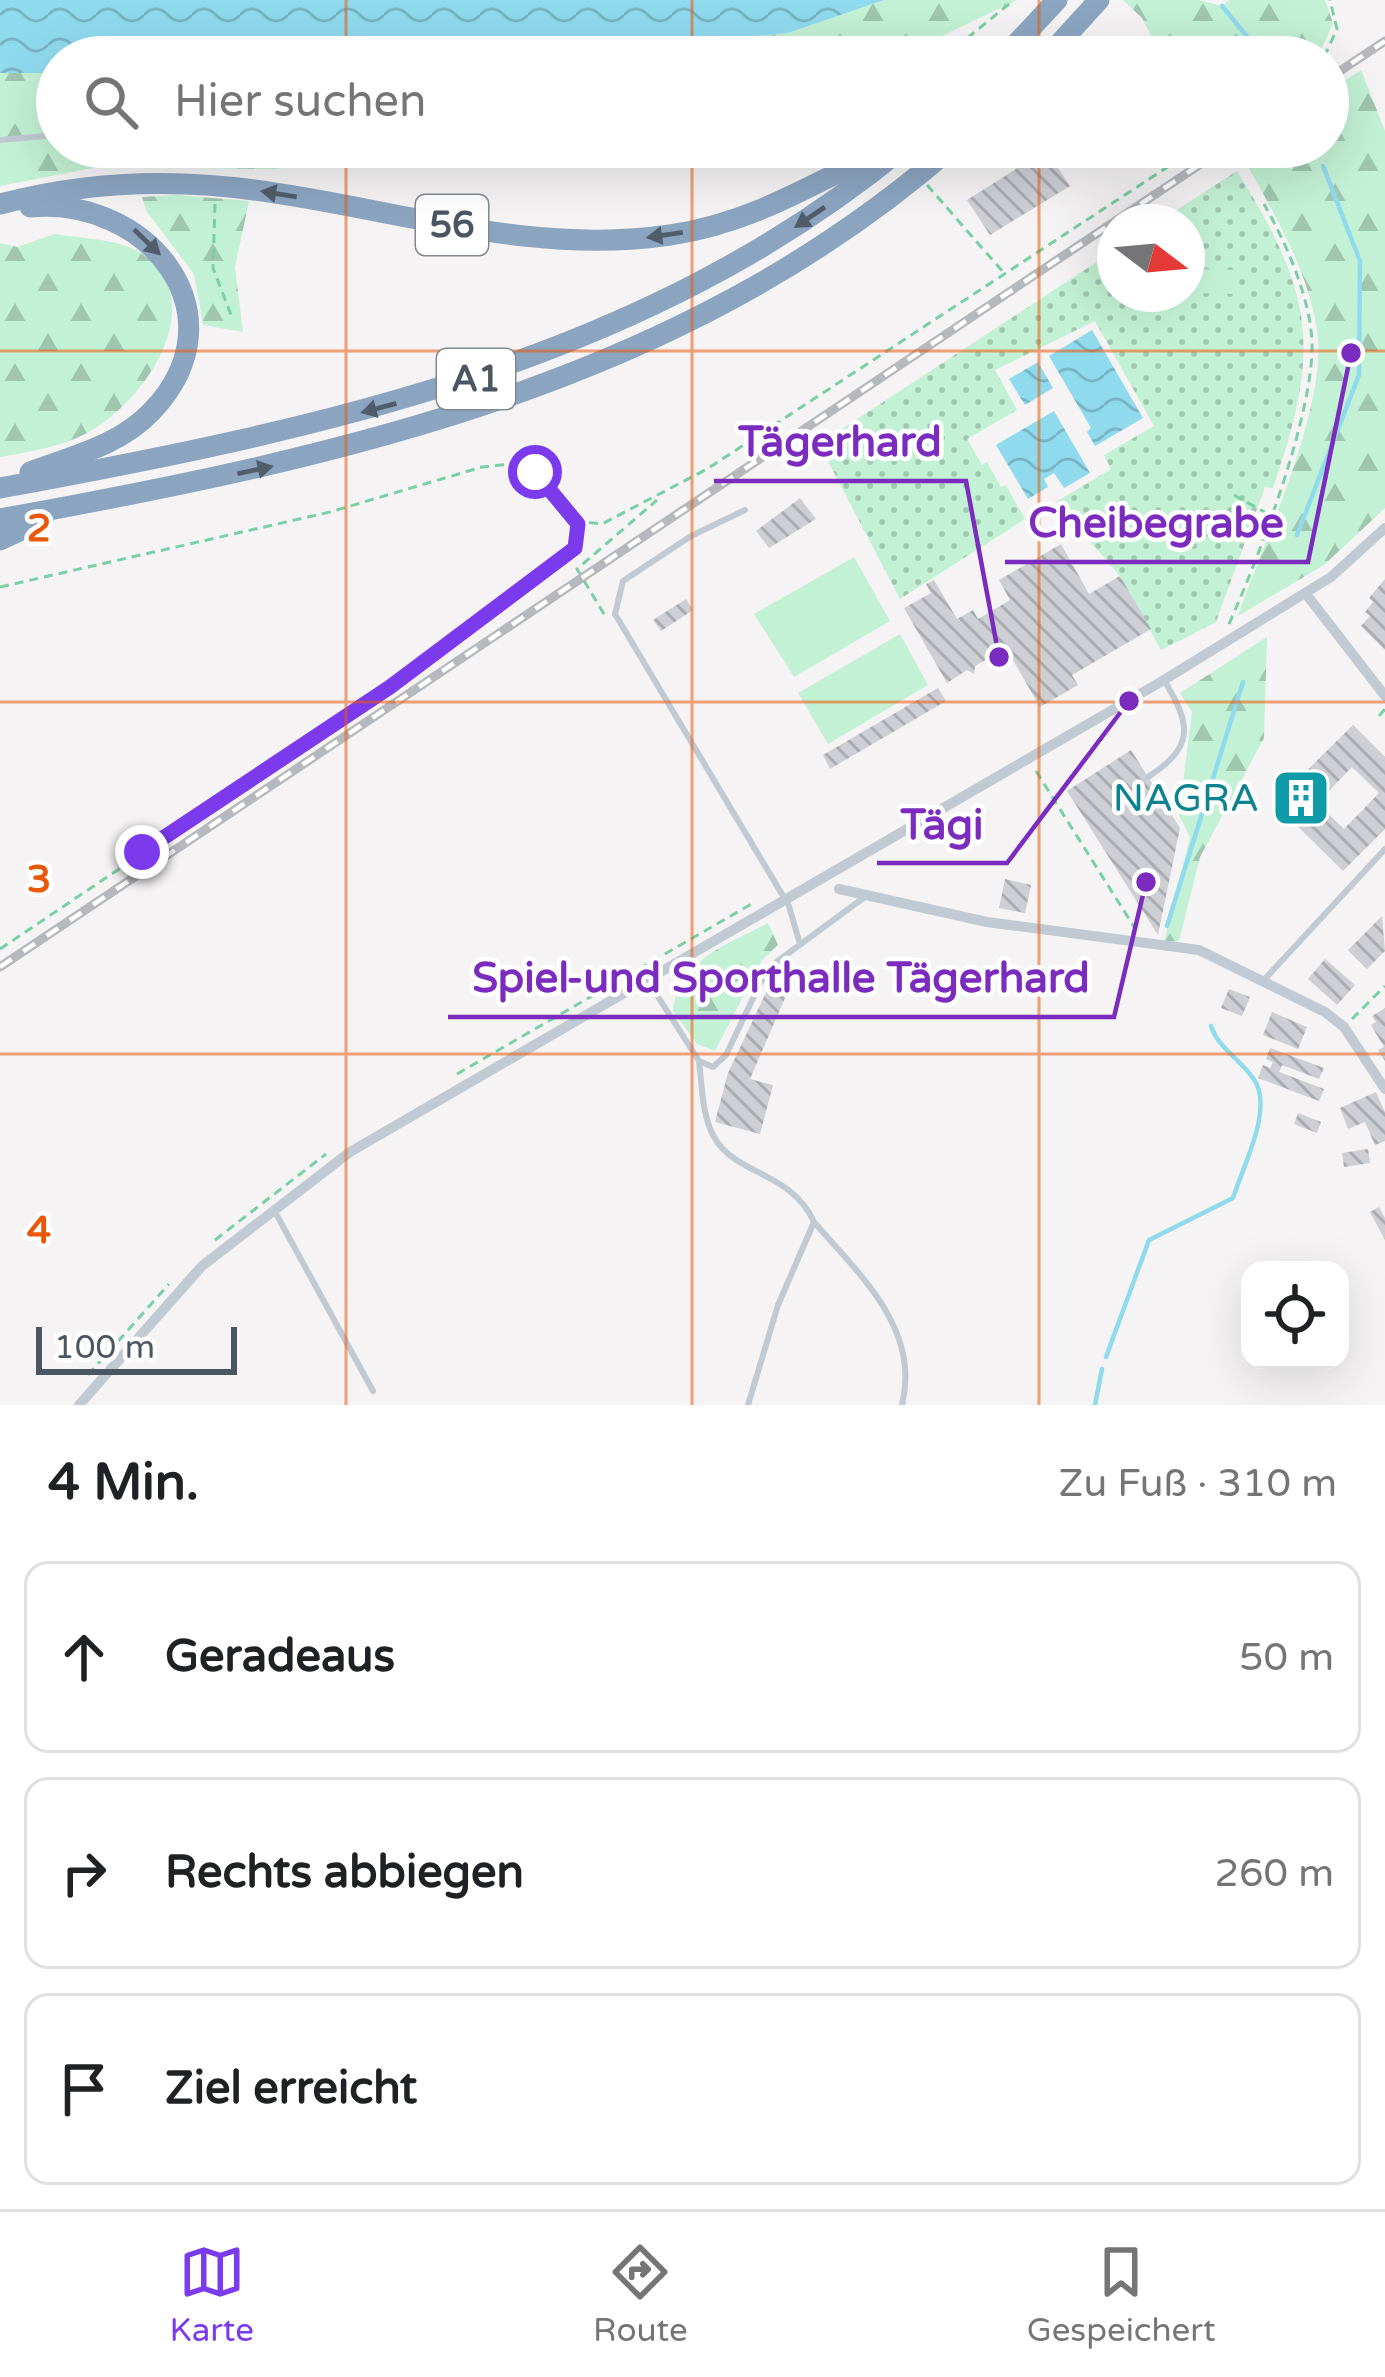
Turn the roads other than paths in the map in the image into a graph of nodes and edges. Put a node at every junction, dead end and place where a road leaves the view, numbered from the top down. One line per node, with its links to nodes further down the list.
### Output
1 (1057, 0): 3 (highway)
2 (1099, 0): 4 (highway)
3 (1024, 36)
4 (1066, 36)
5 (36, 136): 6 (lane)
6 (0, 140)
7 (847, 168): 10 (highway, 56, one-way to 10)
8 (874, 168): 12 (highway, A1, one-way to 12)
9 (925, 168): 13 (highway, A1, one-way to 9)
10 (0, 204)
11 (0, 213): 12 (highway, one-way to 12)
12 (0, 486)
13 (72, 506): 15 (highway, A1); 17 (highway)
14 (745, 510): 25 (lane)
15 (0, 519)
16 (1385, 528): 18 (street)
17 (0, 539)
18 (1306, 595): 19 (street); 20 (street)
19 (1164, 680): 21 (lane); 25 (street)
20 (1385, 696)
21 (1148, 777)
22 (1385, 849): 28 (lane)
23 (839, 889): 24 (street)
24 (875, 894): 26 (lane); 28 (street)
25 (783, 898): 26 (lane); 27 (street)
26 (799, 941): 29 (lane)
27 (646, 978): 29 (lane); 31 (street)
28 (1263, 981): 30 (street)
29 (698, 1061): 32 (lane)
30 (1385, 1090)
31 (272, 1208): 33 (lane); 34 (street)
32 (814, 1222): 35 (lane); 36 (lane)
33 (373, 1391)
34 (79, 1405)
35 (748, 1405)
36 (902, 1405)

